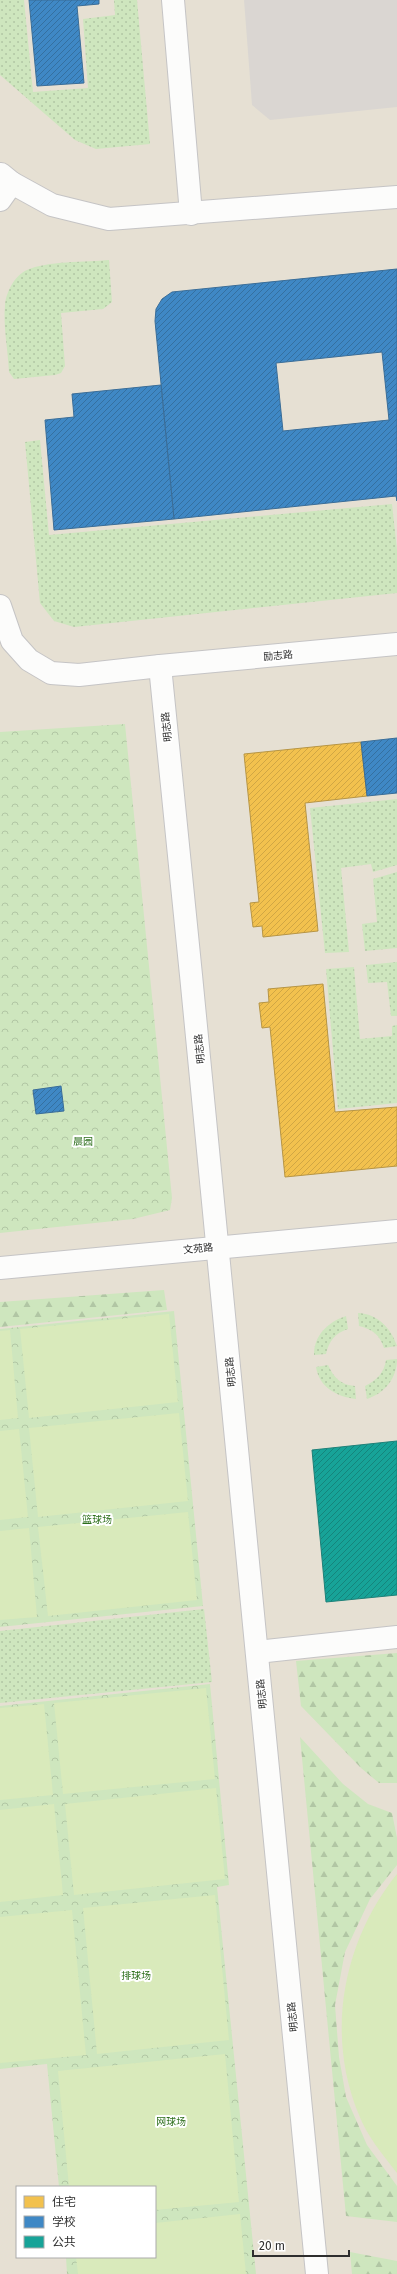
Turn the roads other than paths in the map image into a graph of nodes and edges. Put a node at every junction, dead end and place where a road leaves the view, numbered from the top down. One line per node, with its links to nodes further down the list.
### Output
1 (173, 0): 4 (lane)
2 (4, 185): 4 (lane)
3 (397, 197): 4 (lane)
4 (190, 214)
5 (0, 606): 7 (lane)
6 (397, 644): 7 (lane, 励志路)
7 (160, 666): 9 (lane, 明志路)
8 (397, 1231): 9 (lane, 文苑路)
9 (217, 1246): 10 (lane, 文苑路); 12 (lane, 明志路)
10 (0, 1268)
11 (397, 1637): 12 (lane)
12 (257, 1652): 13 (lane, 明志路)
13 (317, 2274)

